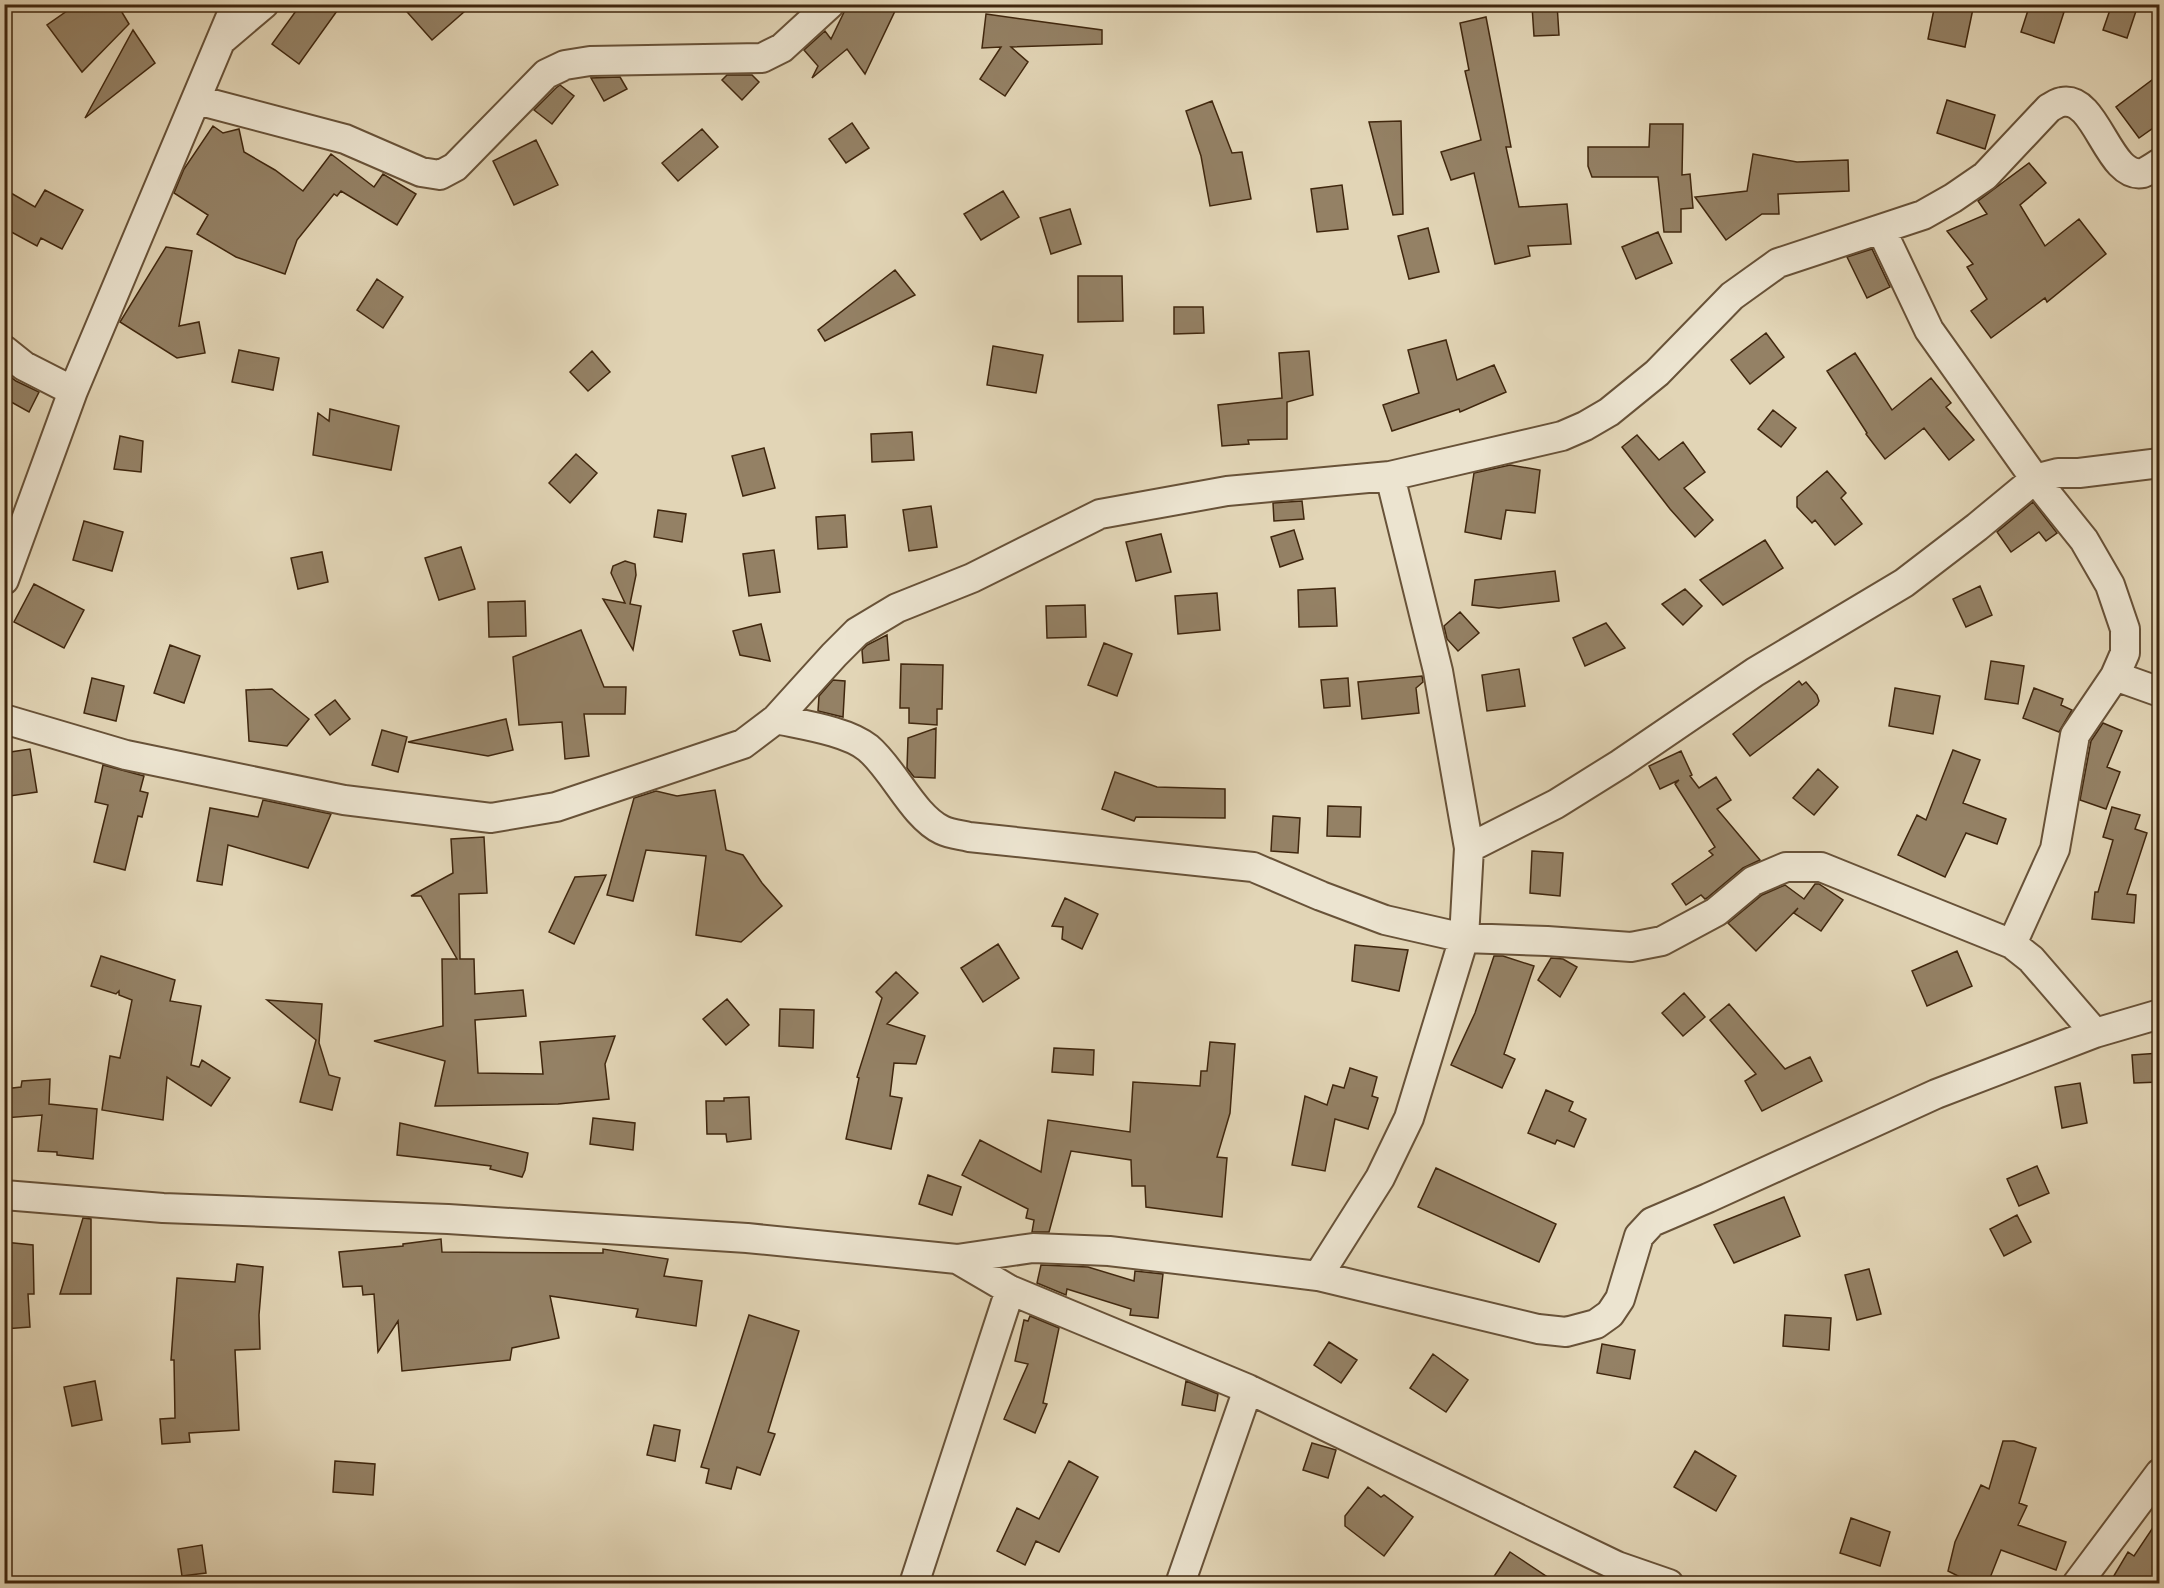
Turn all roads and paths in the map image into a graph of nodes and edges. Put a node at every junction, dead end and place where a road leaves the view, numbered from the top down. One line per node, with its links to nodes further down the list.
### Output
1 (236, 4): 4 (street)
2 (264, 4): 4 (street)
3 (830, 4): 5 (street)
4 (223, 39): 5 (street)
5 (197, 100): 9 (street)
6 (2160, 163): 7 (street)
7 (1881, 229): 11 (street); 12 (street)
8 (4, 350): 9 (street)
9 (73, 392): 13 (street)
10 (2160, 462): 12 (street)
11 (1390, 476): 17 (street); 18 (street)
12 (2035, 479): 14 (street); 18 (street)
13 (4, 580)
14 (2115, 676): 15 (street); 20 (street)
15 (2160, 692)
16 (4, 719): 17 (street)
17 (776, 719): 19 (street)
18 (1469, 848): 19 (street)
19 (1464, 938): 20 (street); 25 (street)
20 (2012, 944): 22 (street)
21 (2160, 1014): 22 (street)
22 (2096, 1033): 25 (street)
23 (4, 1195): 24 (street)
24 (957, 1259): 25 (street); 26 (street)
25 (1318, 1276)
26 (1010, 1290): 27 (street); 29 (street)
27 (1248, 1389): 30 (street); 31 (street)
28 (2160, 1473): 32 (street)
29 (914, 1584)
30 (1180, 1584)
31 (1669, 1584)
32 (2077, 1584)

